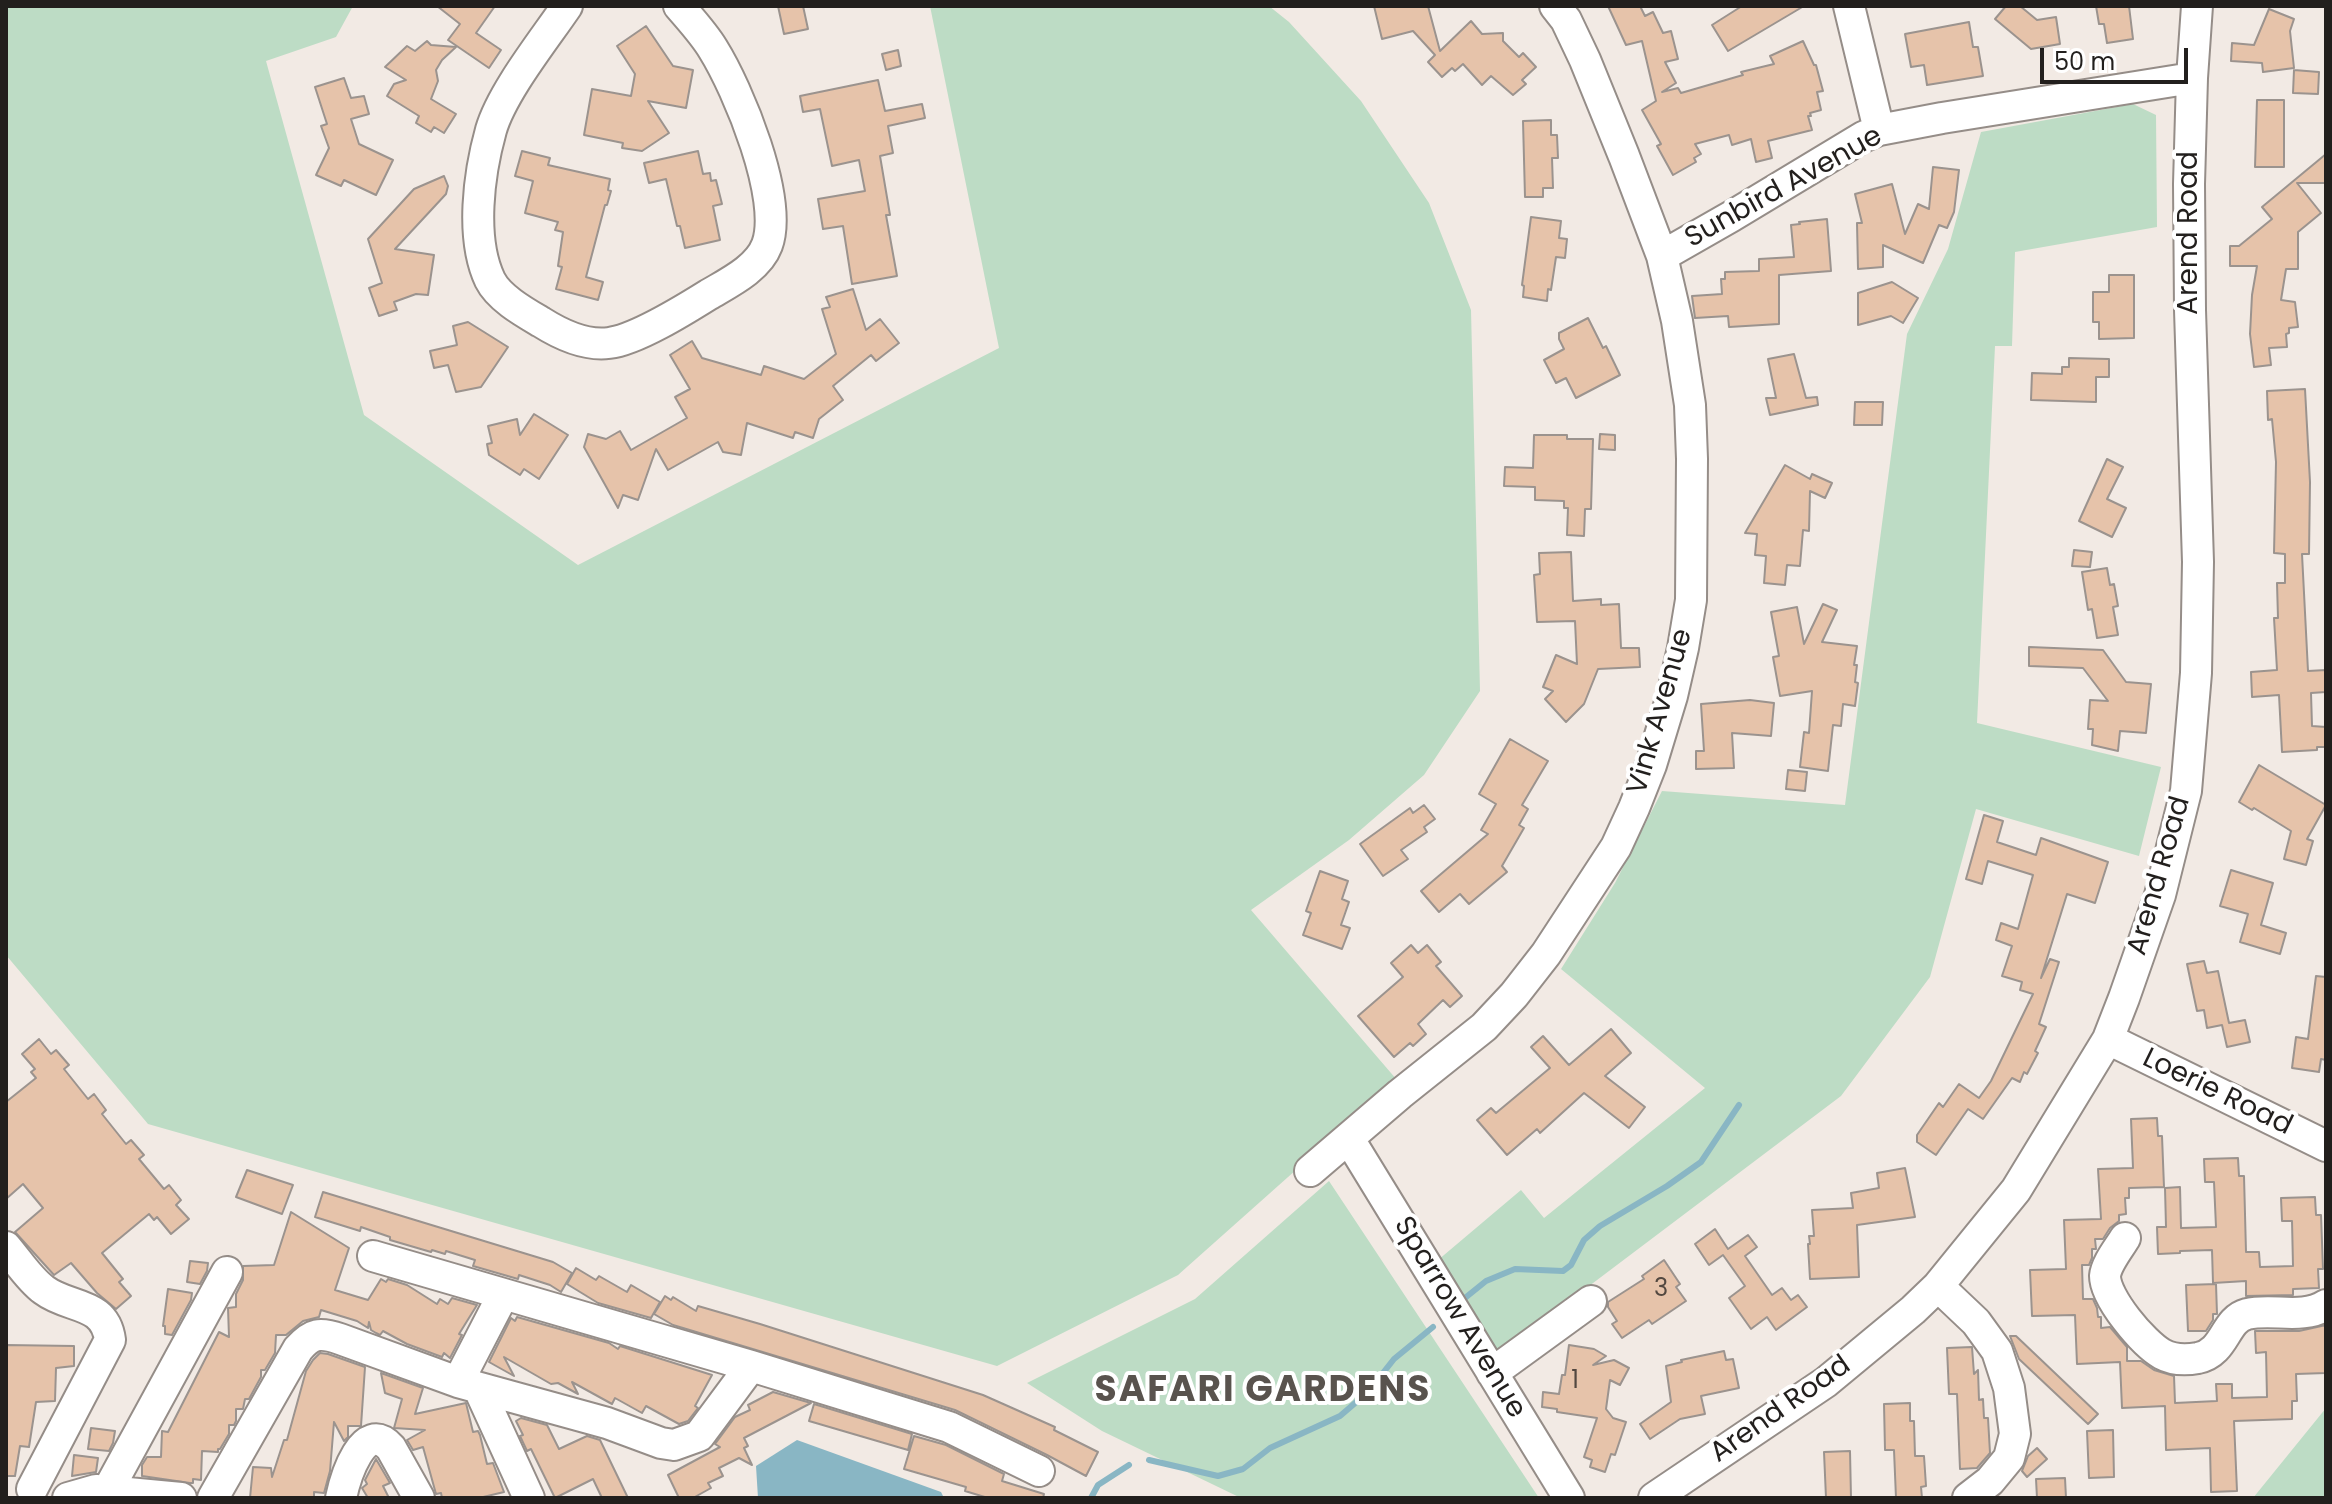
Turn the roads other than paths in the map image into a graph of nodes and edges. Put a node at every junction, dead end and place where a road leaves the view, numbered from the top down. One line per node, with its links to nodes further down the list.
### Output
1 (567, 6): 2 (street)
2 (679, 6)
3 (1555, 6): 8 (street, Vink Avenue)
4 (1849, 6): 7 (street)
5 (2197, 6): 6 (street, Arend Road)
6 (2192, 78): 7 (street, Sunbird Avenue); 9 (street, Arend Road)
7 (1879, 130): 8 (street, Sunbird Avenue)
8 (1662, 256): 10 (street, Vink Avenue)
9 (2108, 1039): 11 (street, Loerie Road); 17 (street, Arend Road)
10 (1349, 1139): 12 (street, Vink Avenue); 22 (street, Sparrow Avenue)
11 (2326, 1146)
12 (1310, 1171)
13 (2125, 1238): 20 (street)
14 (6, 1247): 25 (street)
15 (373, 1256): 18 (street)
16 (227, 1272): 26 (street)
17 (1938, 1286): 34 (street, Arend Road); 35 (street)
18 (503, 1295): 21 (street); 23 (street)
19 (1591, 1301): 22 (street)
20 (2326, 1305)
21 (751, 1366): 23 (street); 24 (street)
22 (1492, 1373): 33 (street, Sparrow Avenue)
23 (469, 1385): 29 (street); 32 (street)
24 (1039, 1471)
25 (28, 1490)
26 (108, 1490): 27 (street); 28 (street)
27 (68, 1498)
28 (181, 1498)
29 (213, 1498)
30 (341, 1498): 31 (street)
31 (419, 1498)
32 (529, 1498)
33 (1569, 1498)
34 (1654, 1498)
35 (1968, 1498)

